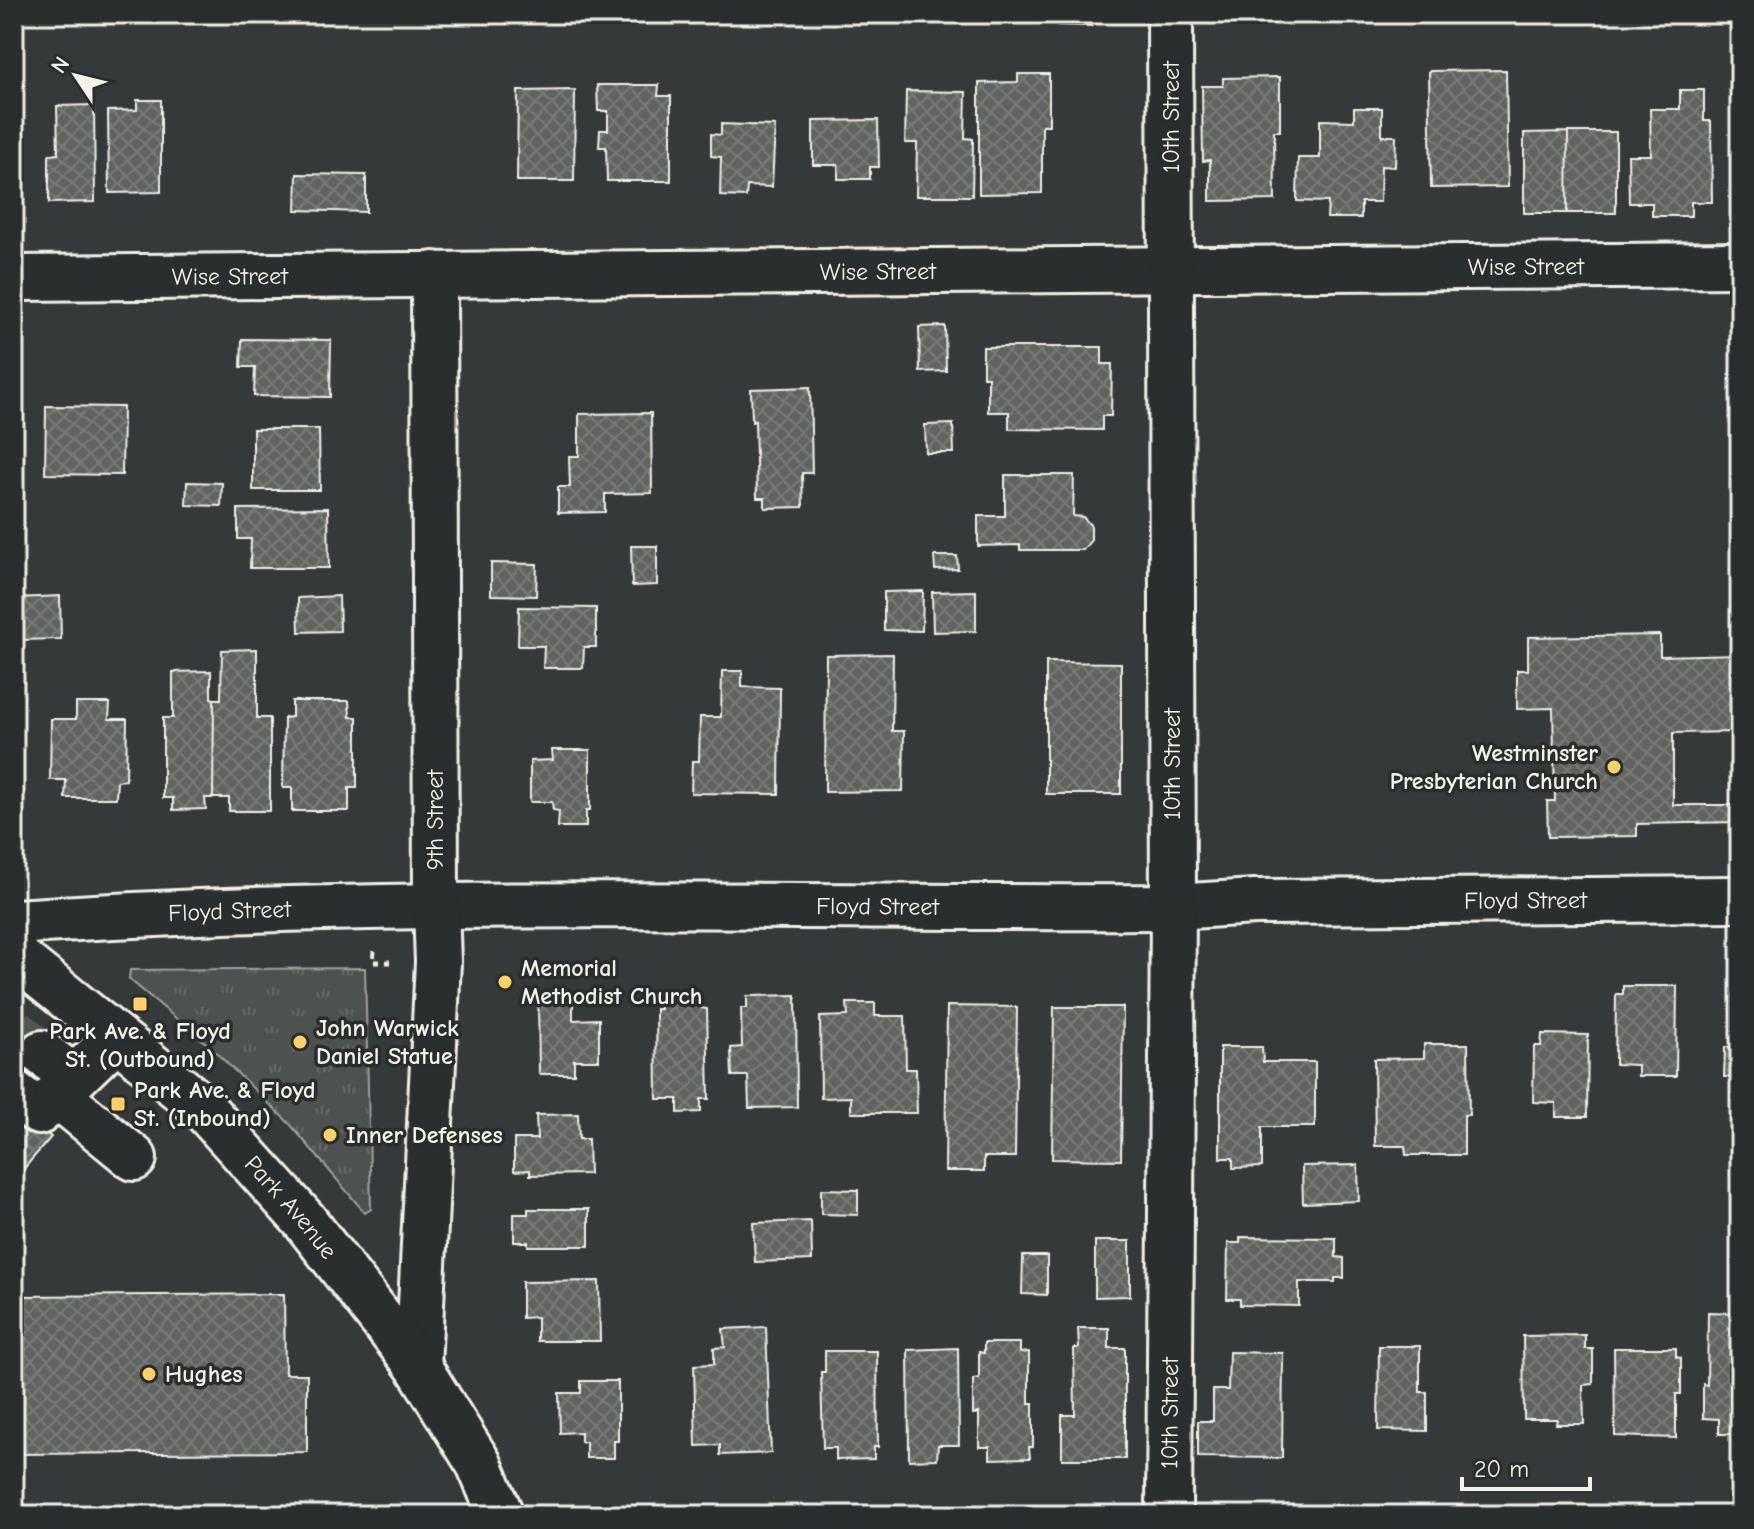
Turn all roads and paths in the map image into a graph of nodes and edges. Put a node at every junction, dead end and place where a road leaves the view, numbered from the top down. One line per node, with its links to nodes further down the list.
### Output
1 (1170, 14): 3 (street, 10th Street)
2 (1740, 265): 3 (street, Wise Street)
3 (1170, 270): 4 (street, Wise Street); 8 (street, 10th Street)
4 (434, 274): 5 (street, Wise Street); 7 (street, 9th Street)
5 (14, 278)
6 (1740, 899): 8 (street, Floyd Street)
7 (436, 907): 8 (street, Floyd Street); 9 (street, Floyd Street); 16 (street, 9th Street)
8 (1173, 907): 18 (street, 10th Street)
9 (16, 952): 12 (street, Park Avenue)
10 (373, 962): 11 (path)
11 (390, 962)
12 (116, 1038): 13 (street); 16 (street, Park Avenue)
13 (58, 1075): 14 (street); 15 (street)
14 (14, 1093)
15 (134, 1158)
16 (418, 1366): 17 (street, Park Avenue)
17 (501, 1515)
18 (1169, 1515)

